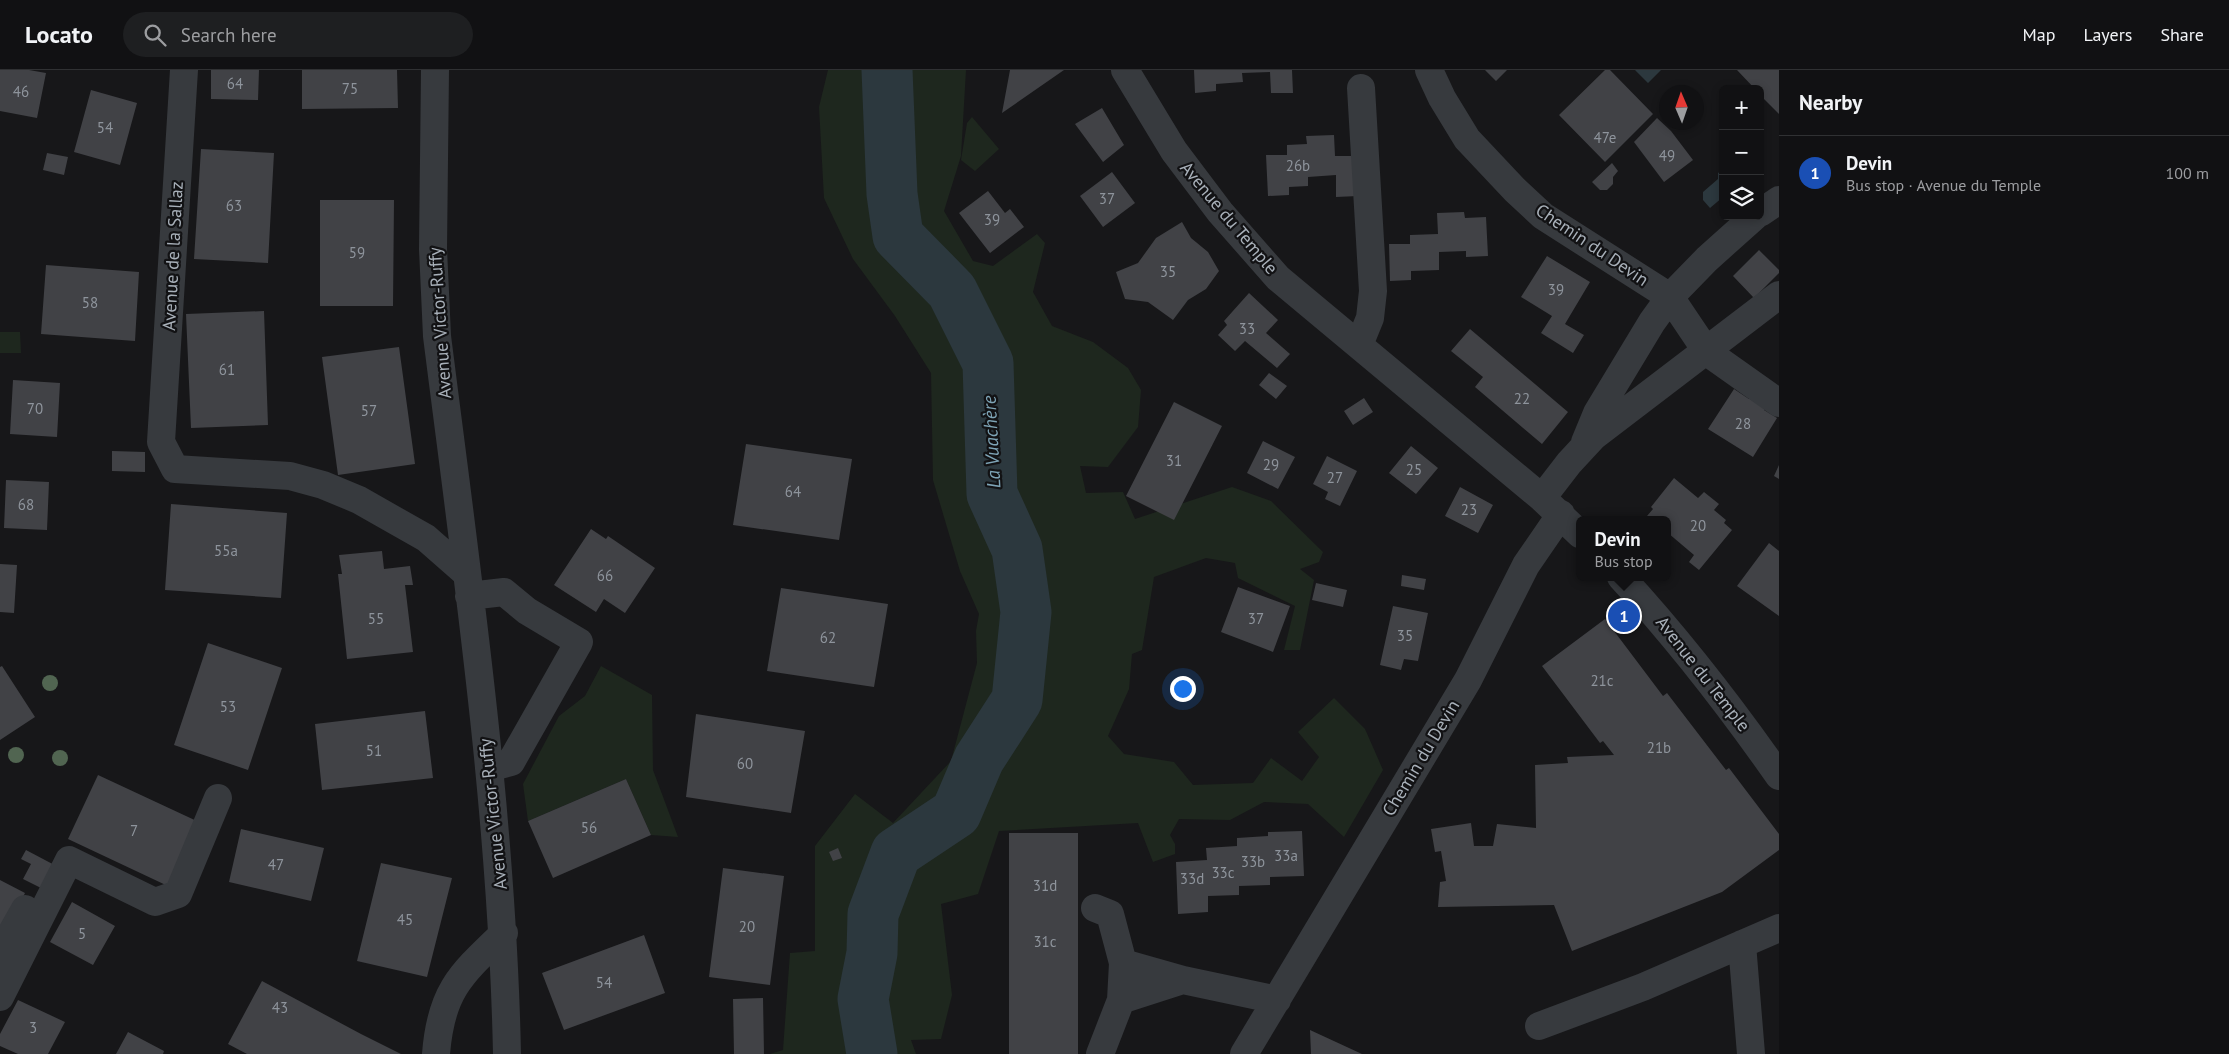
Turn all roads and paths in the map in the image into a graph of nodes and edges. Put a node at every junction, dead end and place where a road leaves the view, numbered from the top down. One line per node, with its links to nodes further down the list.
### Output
1 (184, 70): 18 (street, Avenue de la Sallaz)
2 (435, 70): 18 (street, Avenue Victor-Ruffy)
3 (1125, 70): 11 (street, Avenue du Temple)
4 (1429, 70): 10 (street, Chemin du Devin)
5 (1361, 88): 11 (street)
6 (1779, 200): 7 (street)
7 (1764, 210)
8 (1751, 220): 10 (street, Chemin du Devin)
9 (1779, 295): 12 (street, Chemin du Devin)
10 (1670, 297): 12 (street, Chemin du Devin); 14 (street, Chemin du Devin)
11 (1359, 345): 15 (street, Avenue du Temple)
12 (1706, 352): 13 (street, Chemin du Devin); 14 (street, Chemin du Devin)
13 (1779, 403)
14 (1584, 447): 15 (street, Chemin du Devin)
15 (1552, 506): 16 (street, Avenue du Temple); 32 (street, Chemin du Devin)
16 (1576, 530)
17 (1625, 581): 20 (street, Avenue du Temple)
18 (468, 585): 19 (street, Avenue Victor-Ruffy); 19 (street)
19 (489, 768): 25 (street, Avenue Victor-Ruffy)
20 (1779, 776)
21 (218, 798): 30 (street)
22 (35, 891): 27 (street)
23 (1095, 908): 28 (street)
24 (1779, 928): 26 (street)
25 (504, 933): 34 (street); 35 (street, Avenue Victor-Ruffy)
26 (1742, 944): 33 (street); 38 (street)
27 (0, 953)
28 (1123, 963): 29 (street); 31 (street)
29 (1182, 980): 31 (street); 32 (street)
30 (0, 997)
31 (1120, 1000): 36 (street)
32 (1277, 1000): 37 (street, Chemin du Devin)
33 (1539, 1026)
34 (436, 1054)
35 (507, 1054)
36 (1100, 1054)
37 (1244, 1054)
38 (1751, 1054)

